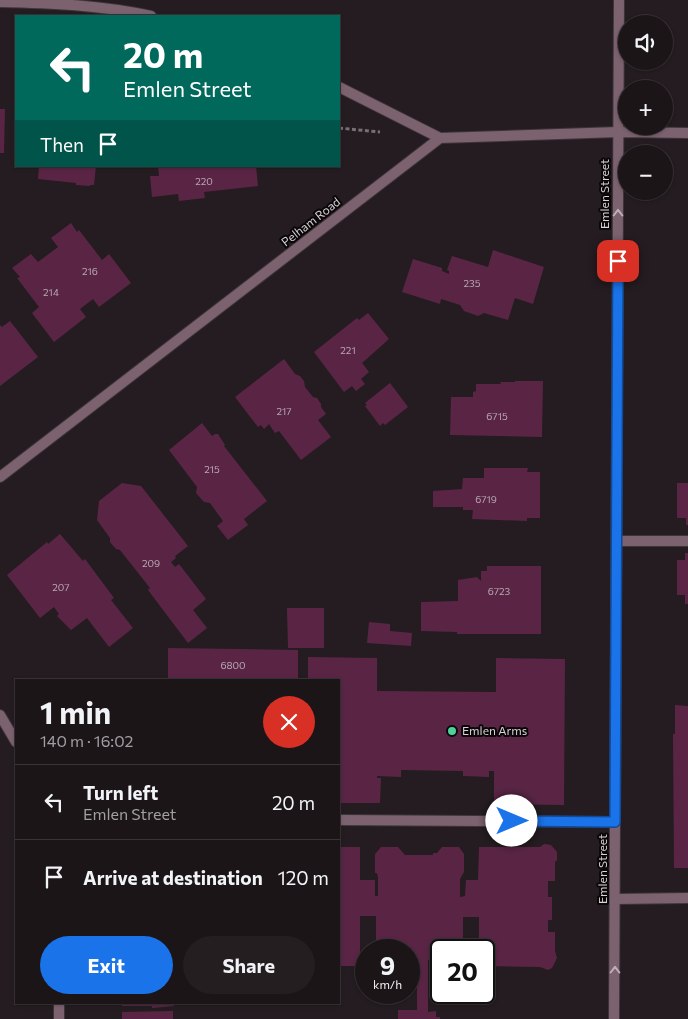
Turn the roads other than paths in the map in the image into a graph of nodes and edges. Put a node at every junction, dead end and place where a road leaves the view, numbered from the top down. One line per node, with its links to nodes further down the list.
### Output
1 (619, 0): 4 (street, Emlen Street)
2 (0, 2): 3 (street)
3 (144, 15)
4 (618, 80)
5 (340, 88): 9 (street)
6 (618, 132): 9 (street); 11 (street, Emlen Street, one-way to 6)
7 (673, 133): 8 (street)
8 (688, 133)
9 (440, 138): 10 (street, Pelham Road)
10 (0, 477)
11 (617, 541): 12 (street); 16 (street, Emlen Street)
12 (688, 541)
13 (0, 715): 14 (street)
14 (15, 740)
15 (340, 820): 16 (street)
16 (615, 822): 18 (street, Emlen Street)
17 (688, 898): 18 (street)
18 (615, 899): 21 (street, Emlen Street, one-way to 18)
19 (59, 1004): 20 (street)
20 (59, 1019)
21 (614, 1019)

